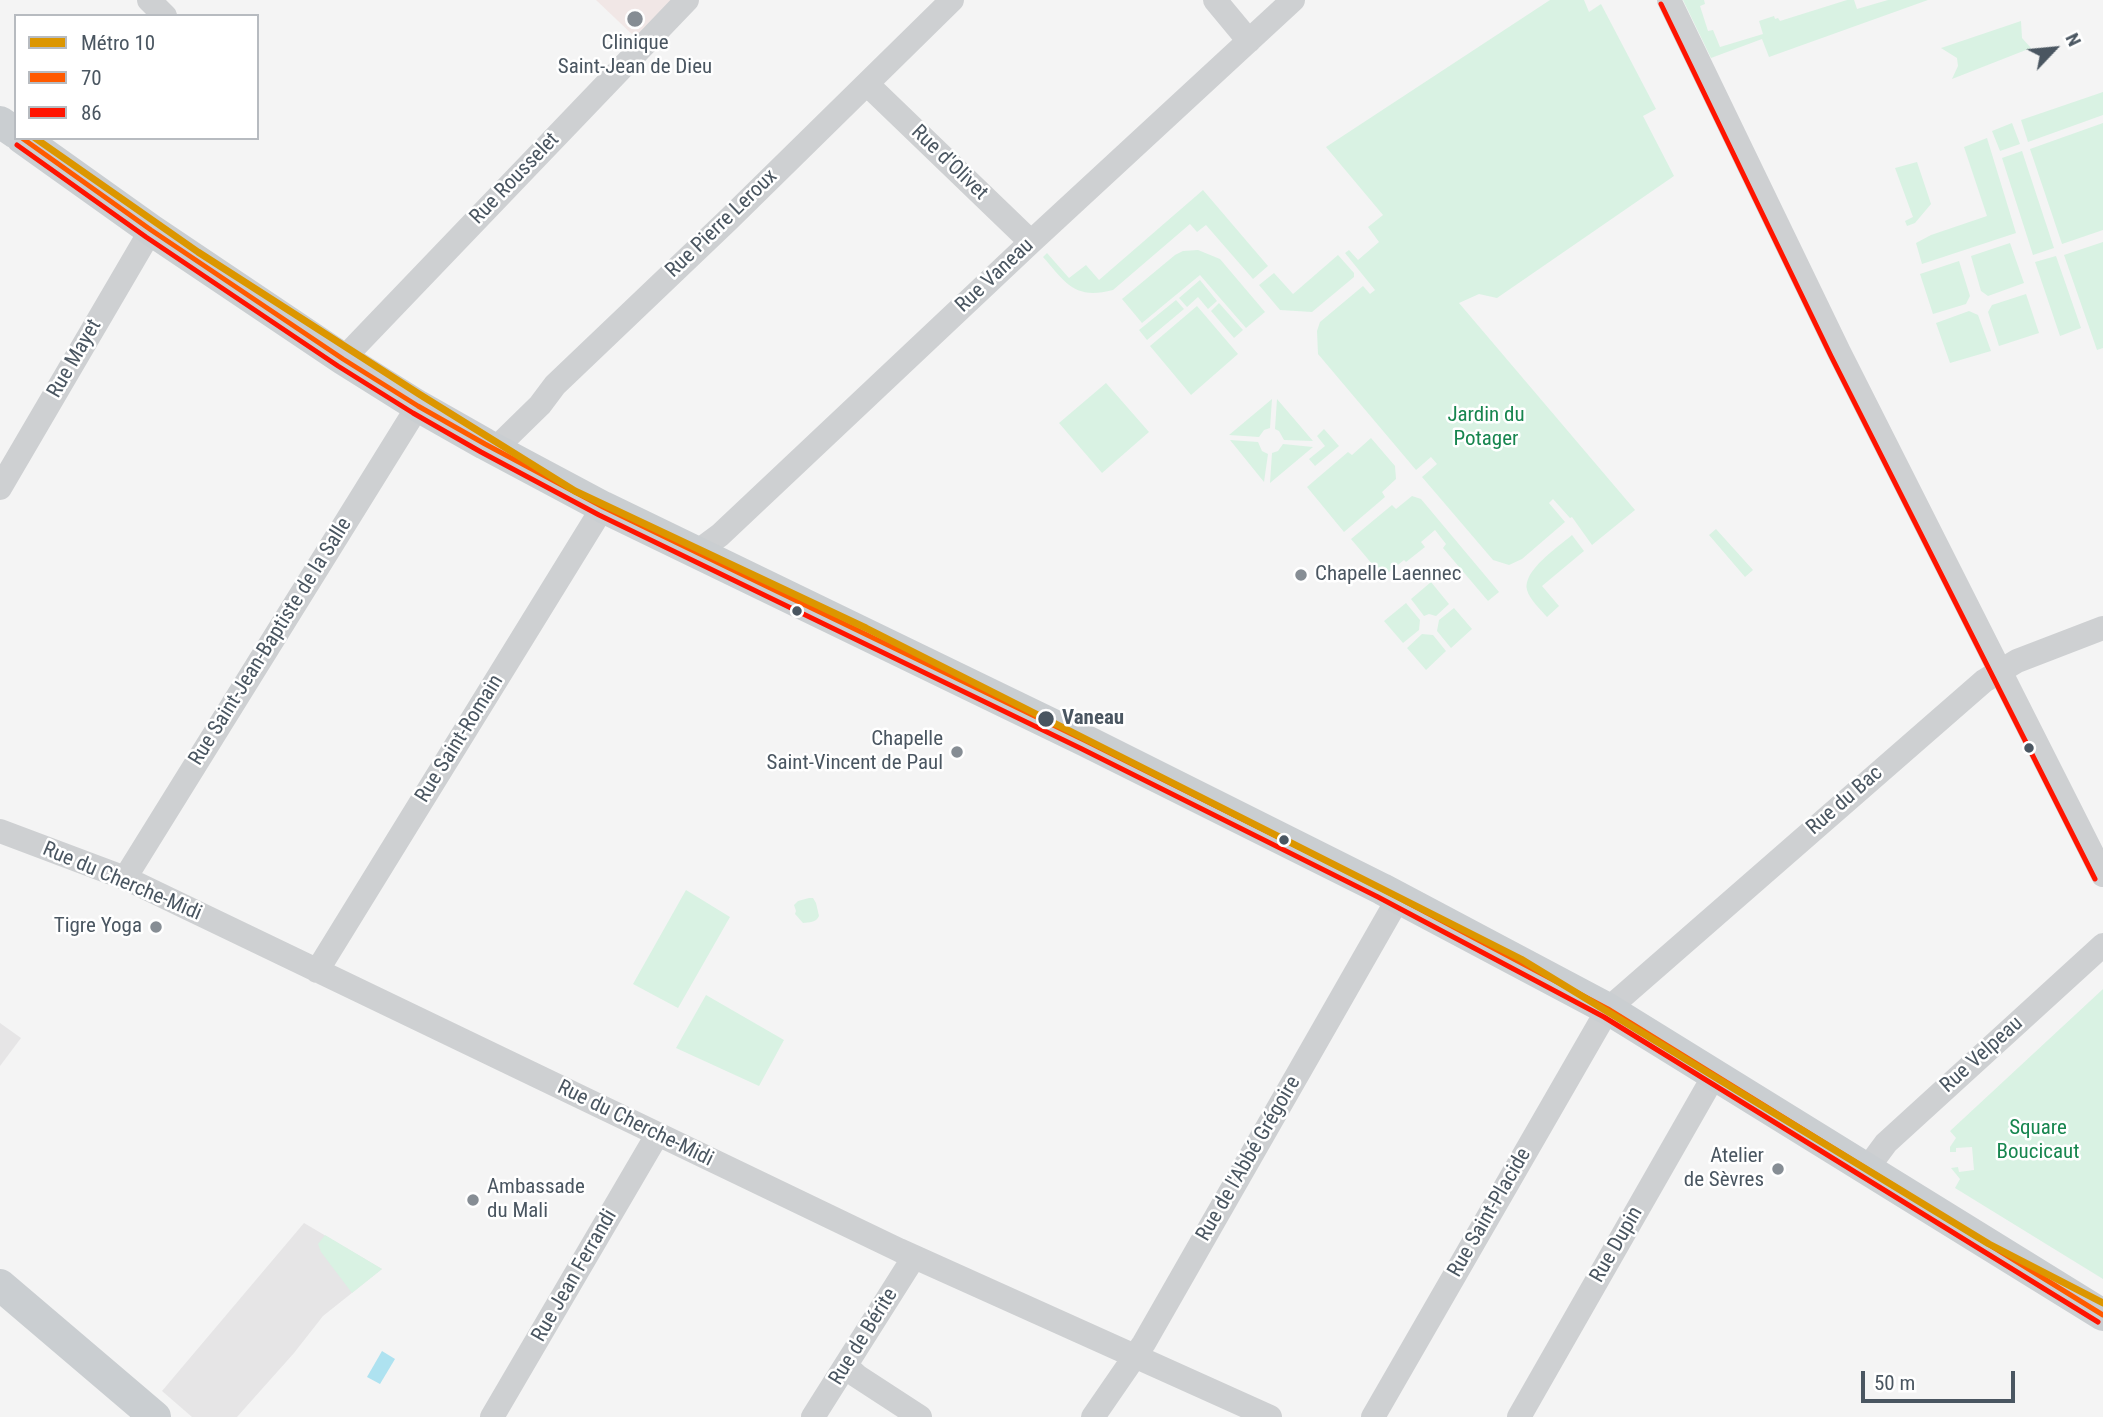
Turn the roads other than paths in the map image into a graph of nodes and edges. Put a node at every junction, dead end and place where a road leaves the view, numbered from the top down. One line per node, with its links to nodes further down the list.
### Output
1 (149, 0): 7 (street)
2 (687, 0): 13 (street, Rue Rousselet)
3 (952, 0): 9 (street, Rue Pierre Leroux)
4 (1215, 0): 8 (street)
5 (1293, 0): 8 (street, Rue Vaneau)
6 (1669, 0): 20 (street)
7 (163, 14)
8 (1250, 41): 12 (street, Rue Vaneau)
9 (867, 84): 12 (street, Rue d'Olivet); 15 (street, Rue Pierre Leroux)
10 (26, 140): 11 (main road)
11 (150, 230): 13 (main road); 16 (street, Rue Mayet)
12 (1031, 242): 18 (street, Rue Vaneau)
13 (344, 359): 14 (main road)
14 (418, 406): 15 (main road); 25 (street, Rue Saint-Jean-Baptiste de la Salle)
15 (495, 449): 17 (main road)
16 (0, 488)
17 (603, 507): 18 (main road); 28 (street, Rue Saint-Romain)
18 (697, 552): 26 (main road)
19 (2103, 628): 20 (street, Rue du Bac)
20 (1999, 671): 21 (street); 29 (street, Rue du Bac)
21 (2079, 830): 23 (street); 24 (street)
22 (0, 831): 25 (street, Rue du Cherche-Midi)
23 (2103, 848)
24 (2103, 875)
25 (125, 878): 28 (street, Rue du Cherche-Midi)
26 (1399, 897): 29 (main road); 36 (street, Rue de l'Abbé Grégoire)
27 (2103, 945): 32 (street, Rue Velpeau)
28 (317, 971): 31 (street, Rue du Cherche-Midi)
29 (1608, 1009): 30 (main road); 44 (street, Rue Saint-Placide)
30 (1715, 1074): 32 (main road); 45 (street, Rue Dupin)
31 (657, 1135): 33 (street, Rue du Cherche-Midi); 39 (street, Rue Jean Ferrandi)
32 (1866, 1170): 35 (main road)
33 (914, 1256): 36 (street, Rue du Cherche-Midi); 37 (street, Rue de Bérite)
34 (0, 1285): 38 (main road)
35 (2103, 1315)
36 (1135, 1356): 42 (street, Rue de l'Abbé Grégoire); 43 (street, Rue du Cherche-Midi)
37 (846, 1366): 40 (street, Rue de Bérite); 41 (street)
38 (155, 1417)
39 (492, 1417)
40 (813, 1417)
41 (920, 1417)
42 (1093, 1417)
43 (1270, 1417)
44 (1373, 1417)
45 (1519, 1417)

